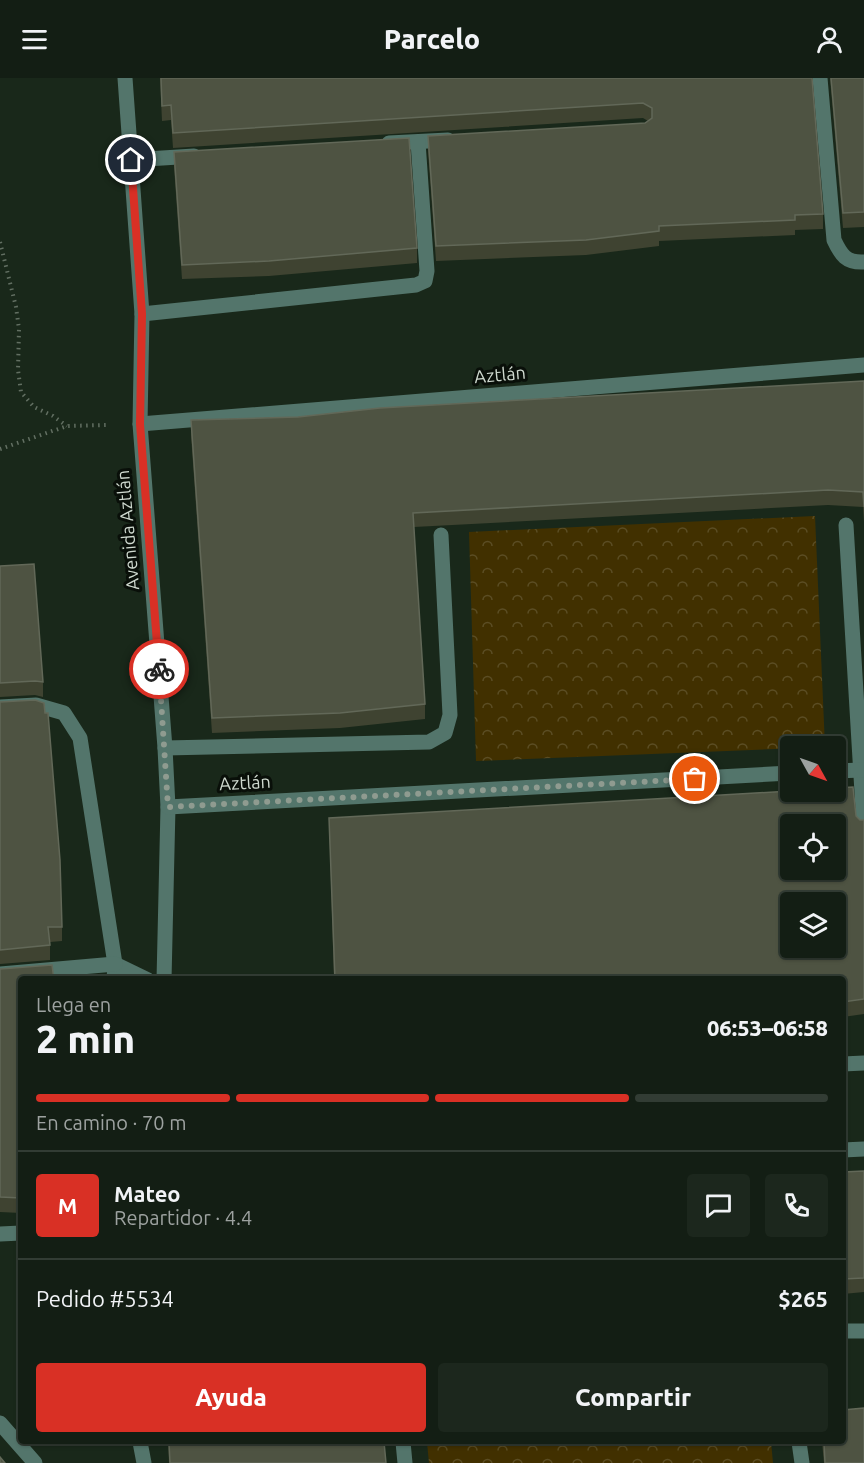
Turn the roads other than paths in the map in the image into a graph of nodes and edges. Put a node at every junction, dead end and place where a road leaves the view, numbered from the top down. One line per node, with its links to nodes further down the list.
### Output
1 (125, 78): 7 (street, Avenida Aztlán)
2 (820, 78): 8 (street)
3 (465, 139): 4 (street)
4 (418, 142): 5 (street); 9 (street)
5 (370, 145)
6 (215, 154): 7 (street)
7 (131, 160): 9 (street, Avenida Aztlán)
8 (864, 262)
9 (142, 314): 11 (street, Avenida Aztlán)
10 (864, 365): 11 (street, Aztlán)
11 (140, 424): 15 (street, Avenida Aztlán)
12 (846, 525): 16 (street)
13 (441, 535): 15 (street, Aztlán)
14 (0, 707): 21 (street)
15 (165, 748): 19 (street, Avenida Aztlán)
16 (861, 770): 17 (street); 20 (street)
17 (846, 771)
18 (780, 775): 19 (street, Aztlán)
19 (168, 807): 25 (street, Avenida Aztlán)
20 (864, 826)
21 (115, 964): 22 (street); 23 (street); 24 (street)
22 (0, 974)
23 (114, 976)
24 (140, 976)
25 (164, 976)
26 (864, 1063): 27 (street)
27 (846, 1064)
28 (864, 1149): 29 (street)
29 (846, 1150)
30 (18, 1233): 31 (street)
31 (0, 1234)
32 (846, 1330): 33 (street)
33 (864, 1331)
34 (0, 1422): 35 (street)
35 (18, 1443)
36 (19, 1444): 40 (street)
37 (140, 1444): 41 (street)
38 (403, 1444): 42 (street)
39 (799, 1444): 43 (street)
40 (35, 1463)
41 (144, 1463)
42 (405, 1463)
43 (802, 1463)

